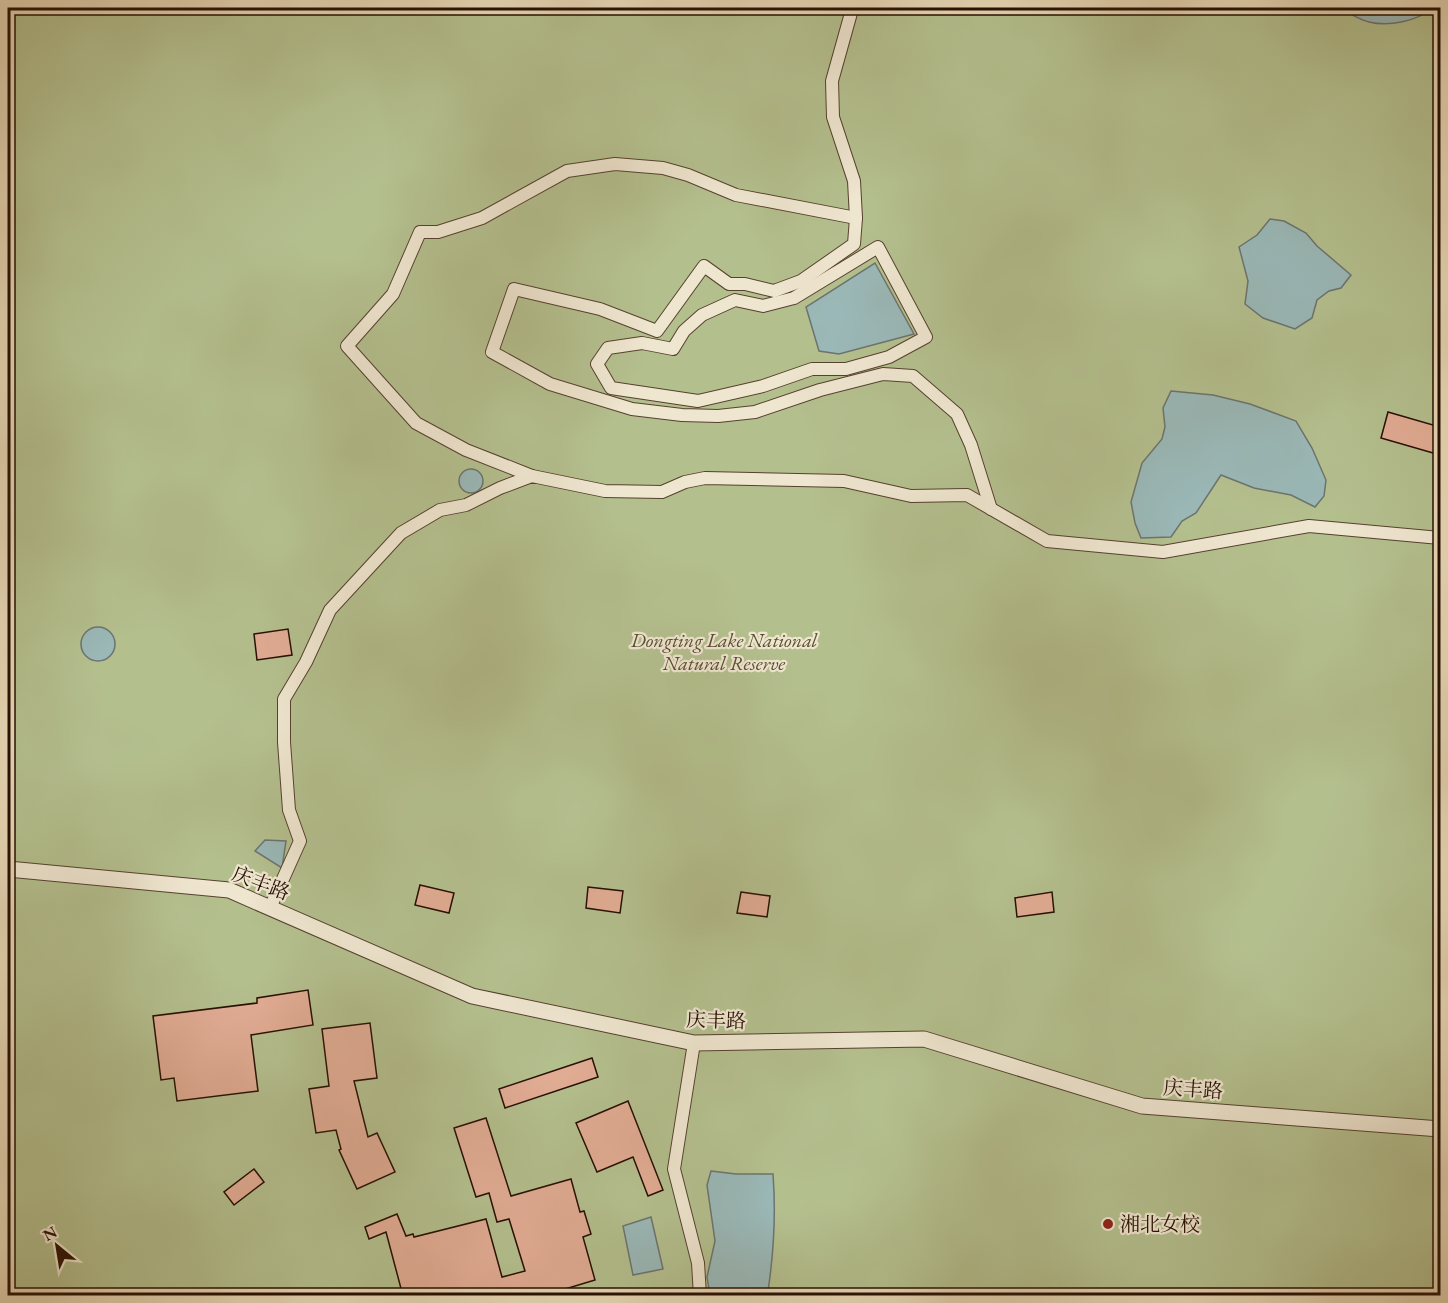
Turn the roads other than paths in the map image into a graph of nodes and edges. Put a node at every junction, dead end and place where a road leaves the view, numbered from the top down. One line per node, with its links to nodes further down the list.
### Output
1 (855, 8): 2 (street)
2 (856, 218): 4 (street); 5 (street)
3 (794, 298): 3 (street)
4 (532, 476): 5 (street); 8 (street)
5 (991, 509): 6 (street)
6 (1440, 538)
7 (8, 869): 8 (street, 庆丰路)
8 (270, 908): 9 (street, 庆丰路)
9 (694, 1043): 10 (street, 庆丰路); 11 (street)
10 (1440, 1129)
11 (700, 1296)

